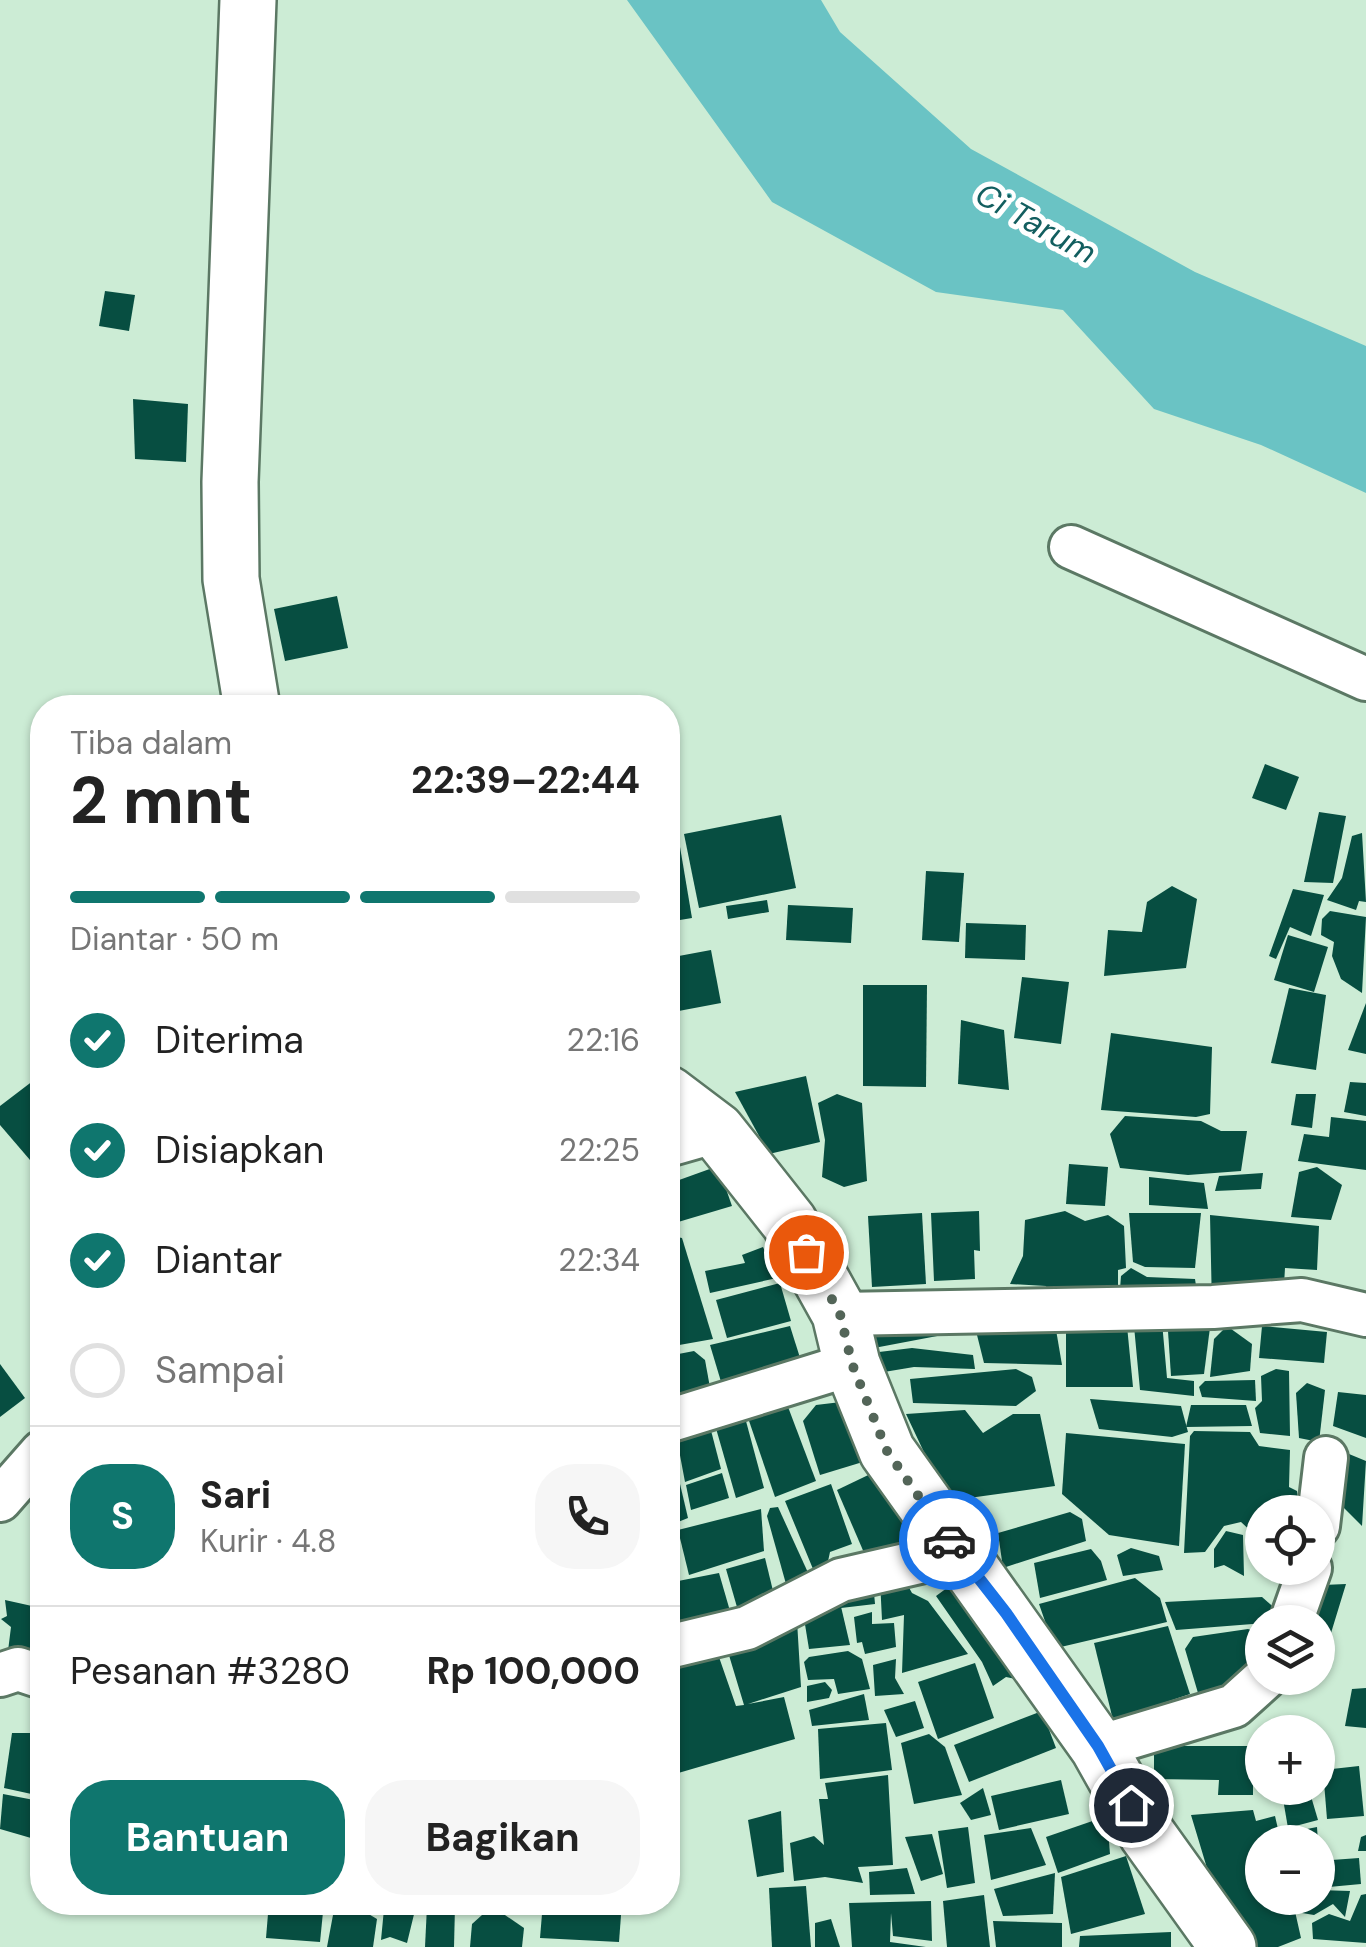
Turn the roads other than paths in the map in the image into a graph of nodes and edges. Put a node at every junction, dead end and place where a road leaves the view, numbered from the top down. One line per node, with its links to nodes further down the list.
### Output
1 (248, 0): 4 (street)
2 (1071, 548): 3 (street)
3 (1366, 679)
4 (250, 695)
5 (680, 1116): 6 (street)
6 (692, 1138): 8 (street)
7 (1366, 1315): 8 (street)
8 (846, 1339): 9 (street); 14 (street)
9 (680, 1415)
10 (1326, 1458): 12 (street)
11 (30, 1466): 13 (street)
12 (1322, 1495)
13 (0, 1500)
14 (958, 1554): 15 (street); 19 (street)
15 (680, 1644)
16 (30, 1673): 17 (street)
17 (0, 1675)
18 (1246, 1695): 19 (street)
19 (1098, 1746): 20 (street)
20 (1228, 1947)

